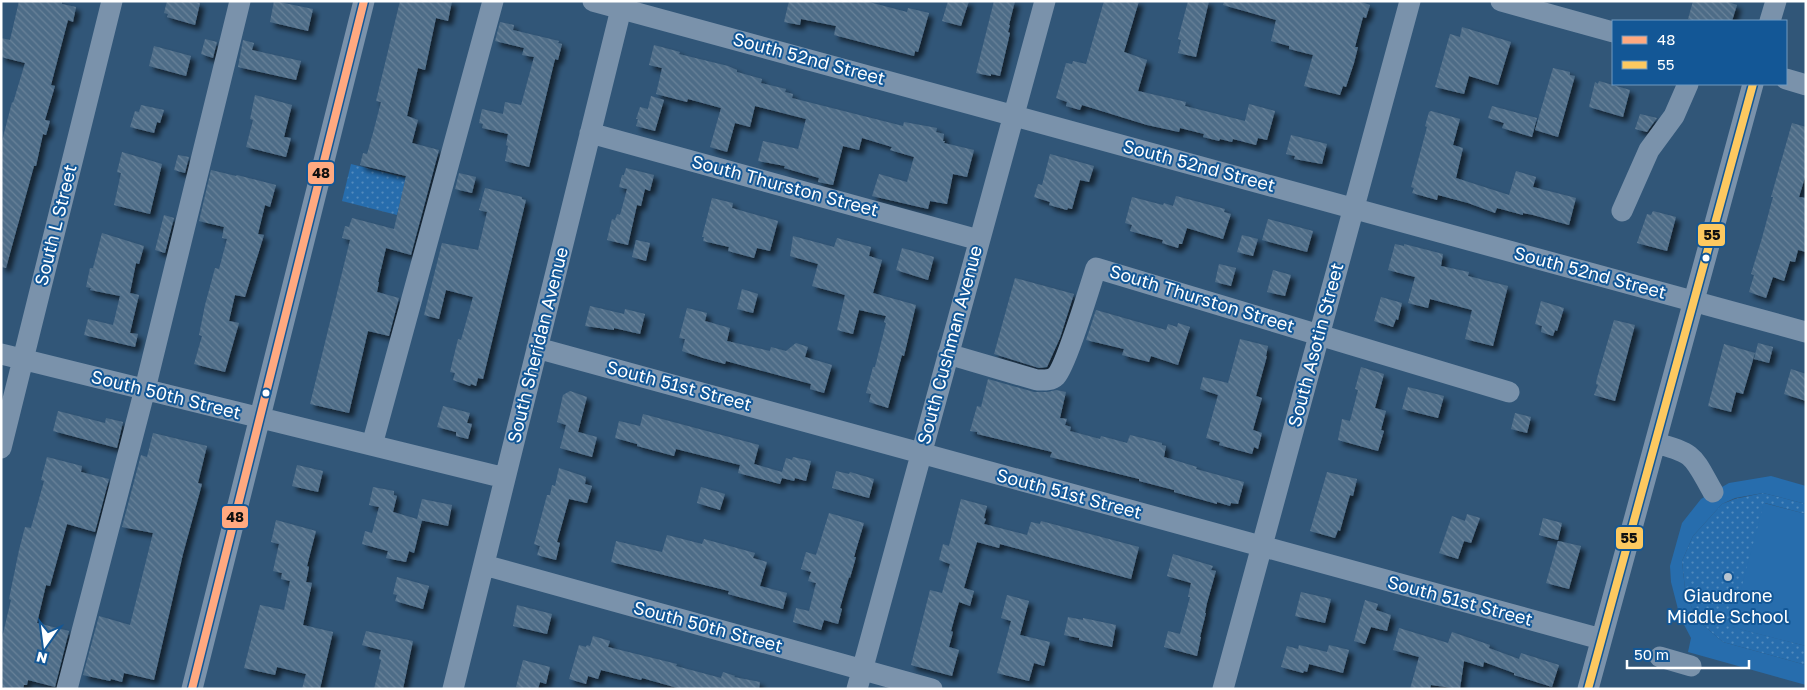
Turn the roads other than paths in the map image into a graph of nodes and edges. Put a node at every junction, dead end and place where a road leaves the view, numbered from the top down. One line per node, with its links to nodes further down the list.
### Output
1 (112, 1): 28 (street, South L Street)
2 (240, 1): 29 (street)
3 (364, 1): 31 (street)
4 (493, 1): 33 (street)
5 (593, 1): 10 (street, South 52nd Street)
6 (1045, 1): 17 (street, South Cushman Avenue)
7 (1410, 1): 19 (street, South Asotin Street)
8 (1501, 1): 12 (street)
9 (1776, 1): 11 (street)
10 (622, 4): 17 (street, South 52nd Street); 18 (street, South Sheridan Avenue)
11 (1770, 20)
12 (1612, 32)
13 (1787, 79): 14 (street)
14 (1806, 84)
15 (1688, 85): 20 (street)
16 (1753, 85): 22 (street)
17 (1014, 116): 19 (street, South 52nd Street); 21 (street, South Cushman Avenue)
18 (590, 133): 21 (street, South Thurston Street); 25 (street, South Sheridan Avenue)
19 (1353, 208): 22 (street, South 52nd Street); 24 (street, South Asotin Street)
20 (1622, 211)
21 (979, 240): 27 (street, South Cushman Avenue)
22 (1694, 302): 23 (street, South 52nd Street); 32 (street)
23 (1806, 332)
24 (1319, 334): 27 (street, South Thurston Street); 30 (street, South Thurston Street); 38 (street, South Asotin Street)
25 (537, 348): 35 (street, South 51st Street); 36 (street, South Sheridan Avenue)
26 (1, 354): 28 (street, South 50th Street)
27 (948, 354): 35 (street, South Cushman Avenue)
28 (23, 360): 29 (street, South 50th Street); 34 (street, South L Street)
29 (145, 390): 31 (street, South 50th Street); 44 (street)
30 (1509, 392)
31 (260, 418): 33 (street, South 50th Street); 45 (street)
32 (1655, 443): 37 (street); 40 (street)
33 (372, 445): 36 (street, South 50th Street)
34 (1, 448)
35 (921, 453): 38 (street, South 51st Street); 43 (street, South Cushman Avenue)
36 (505, 478): 39 (street, South Sheridan Avenue)
37 (1714, 492)
38 (1261, 547): 40 (street, South 51st Street); 48 (street, South Asotin Street)
39 (484, 565): 43 (street, South 50th Street); 46 (street, South Sheridan Avenue)
40 (1601, 639): 49 (street)
41 (1660, 657): 42 (street)
42 (1691, 666)
43 (860, 679): 47 (street, South 50th Street)
44 (67, 689)
45 (192, 689)
46 (453, 689)
47 (932, 689)
48 (1223, 689)
49 (1588, 689)

